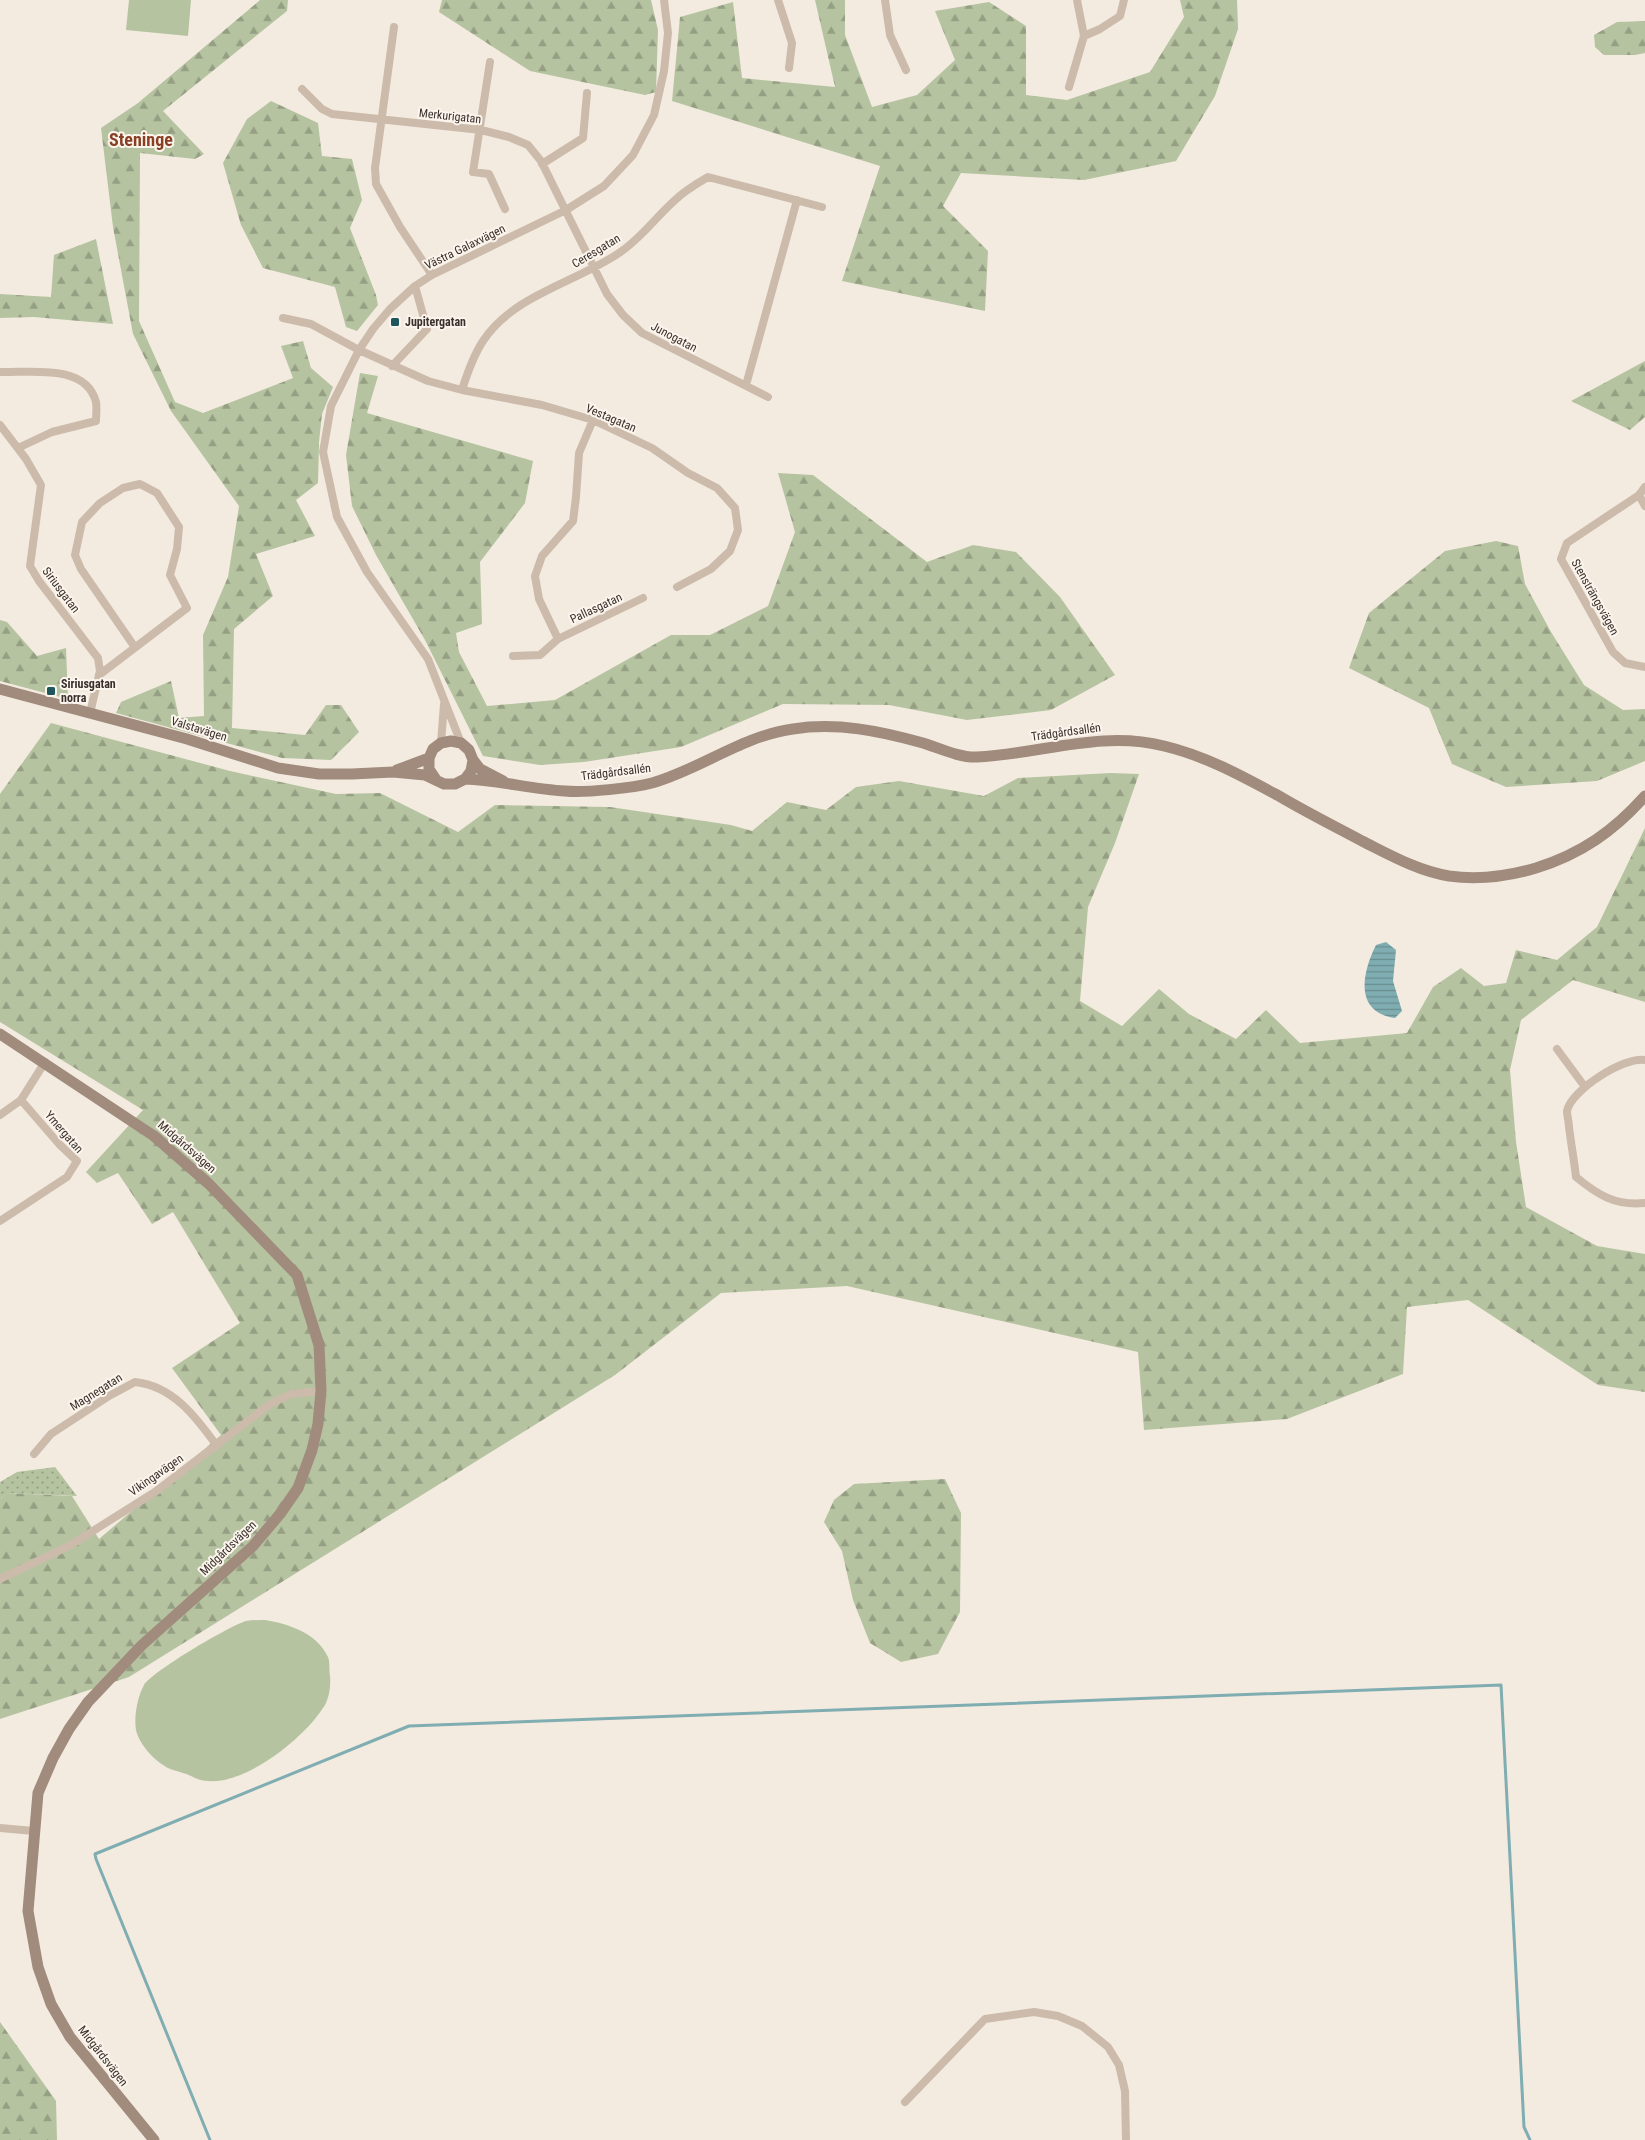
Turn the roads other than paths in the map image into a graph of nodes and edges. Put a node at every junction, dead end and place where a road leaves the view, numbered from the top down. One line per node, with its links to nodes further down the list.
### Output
1 (778, 0): 9 (street)
2 (885, 0): 10 (street)
3 (1077, 0): 7 (street)
4 (1124, 0): 7 (street)
5 (668, 1): 20 (street, Västra Galaxvägen)
6 (394, 27): 14 (street)
7 (1084, 36): 11 (street)
8 (490, 62): 15 (street)
9 (789, 68)
10 (906, 70)
11 (1069, 87)
12 (302, 89): 14 (street, Merkurigatan)
13 (587, 93): 16 (street)
14 (382, 120): 15 (street, Merkurigatan); 22 (street)
15 (481, 130): 16 (street, Merkurigatan); 19 (street)
16 (542, 164): 20 (street, Merkurigatan)
17 (797, 200): 18 (street, Ceresgatan); 21 (street, Ceresgatan); 28 (street)
18 (822, 207)
19 (505, 209)
20 (566, 210): 21 (street, Junogatan); 22 (street, Västra Galaxvägen)
21 (595, 267): 28 (street, Junogatan); 29 (street, Ceresgatan)
22 (432, 275): 23 (street, Västra Galaxvägen)
23 (415, 286): 25 (street, Västra Galaxvägen); 26 (street)
24 (283, 318): 25 (street)
25 (359, 350): 26 (street, Vestagatan); 45 (street, Västra Galaxvägen)
26 (392, 366): 29 (street, Vestagatan)
27 (0, 372): 33 (street)
28 (746, 385): 30 (street, Junogatan)
29 (462, 390): 31 (street, Vestagatan)
30 (768, 397)
31 (593, 420): 37 (street, Vestagatan); 39 (street)
32 (0, 425): 33 (street, Siriusgatan)
33 (18, 448): 43 (street, Siriusgatan)
34 (1645, 487): 35 (street, Stensträngsvägen)
35 (1639, 495): 36 (street); 42 (street, Stensträngsvägen)
36 (1645, 506)
37 (677, 586)
38 (643, 598): 39 (street, Pallasgatan)
39 (558, 639): 41 (street, Pallasgatan)
40 (134, 646): 40 (street); 43 (street)
41 (513, 656)
42 (1645, 667)
43 (99, 675): 46 (street, Siriusgatan)
44 (0, 689): 46 (street, Valstavägen)
45 (444, 700): 47 (street, Västra Galaxvägen); 48 (street, Västra Galaxvägen)
46 (90, 713): 51 (street, Valstavägen)
47 (441, 742): 48 (street); 49 (street)
48 (461, 743): 50 (street)
49 (429, 758): 51 (street, Valstavägen); 52 (street)
50 (473, 760): 53 (street); 54 (street, Trädgårdsallén)
51 (393, 772): 52 (street, Valstavägen)
52 (435, 778): 53 (street, Valstavägen)
53 (465, 779): 54 (street, Trädgårdsallén)
54 (512, 785): 55 (street, Trädgårdsallén)
55 (1645, 796)
56 (0, 1034): 59 (street, Midgårdsvägen)
57 (1558, 1049): 60 (street)
58 (1645, 1060): 60 (street)
59 (45, 1062): 61 (street); 65 (street, Midgårdsvägen)
60 (1585, 1087): 63 (street)
61 (21, 1100): 62 (street); 64 (street, Ymergatan)
62 (0, 1115)
63 (1645, 1203)
64 (0, 1221)
65 (321, 1392): 66 (street, Vikingavägen); 70 (street, Midgårdsvägen)
66 (217, 1446): 67 (street, Magnegatan); 68 (street, Vikingavägen)
67 (34, 1454)
68 (0, 1579)
69 (0, 1828): 70 (street)
70 (34, 1832): 72 (street, Midgårdsvägen)
71 (905, 2102): 73 (street)
72 (154, 2140)
73 (1126, 2140)

